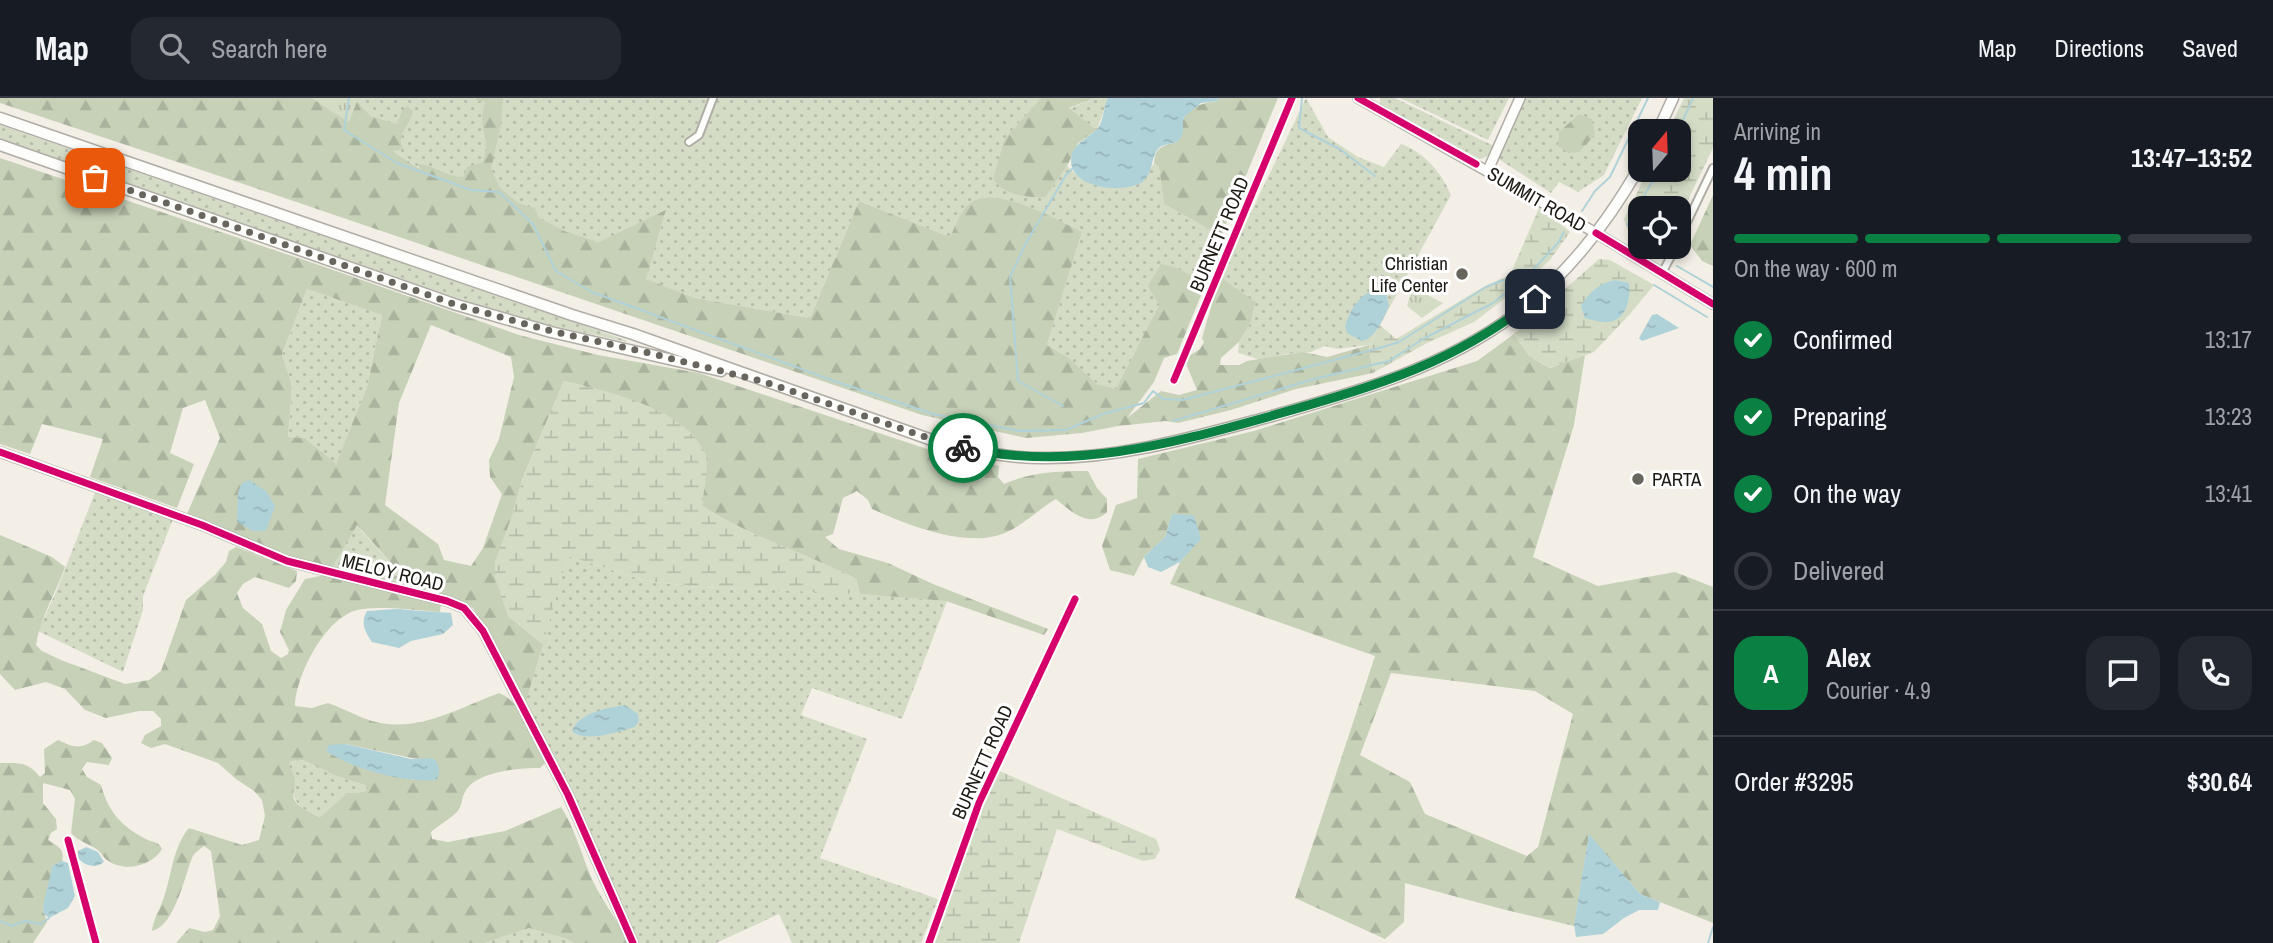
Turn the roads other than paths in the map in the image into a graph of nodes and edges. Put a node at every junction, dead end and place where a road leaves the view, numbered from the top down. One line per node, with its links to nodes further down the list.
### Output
1 (713, 98): 8 (street)
2 (1292, 98): 18 (street, BURNETT ROAD)
3 (1359, 98): 11 (street, SUMMIT ROAD)
4 (1520, 98): 11 (street)
5 (1673, 98): 7 (main road)
6 (0, 118): 19 (main road)
7 (1663, 119)
8 (689, 142)
9 (0, 145): 19 (main road)
10 (1713, 168): 13 (street)
11 (1488, 170): 14 (street, SUMMIT ROAD)
12 (1629, 182): 14 (main road)
13 (1691, 214)
14 (1596, 233): 16 (street, SUMMIT ROAD); 19 (main road)
15 (1669, 259): 16 (street)
16 (1662, 273): 17 (street, SUMMIT ROAD)
17 (1713, 304)
18 (1174, 380)
19 (765, 382)
20 (0, 452): 24 (street, MELOY ROAD)
21 (1075, 599): 25 (street, BURNETT ROAD)
22 (68, 840): 23 (street)
23 (96, 943)
24 (633, 943)
25 (929, 943)

